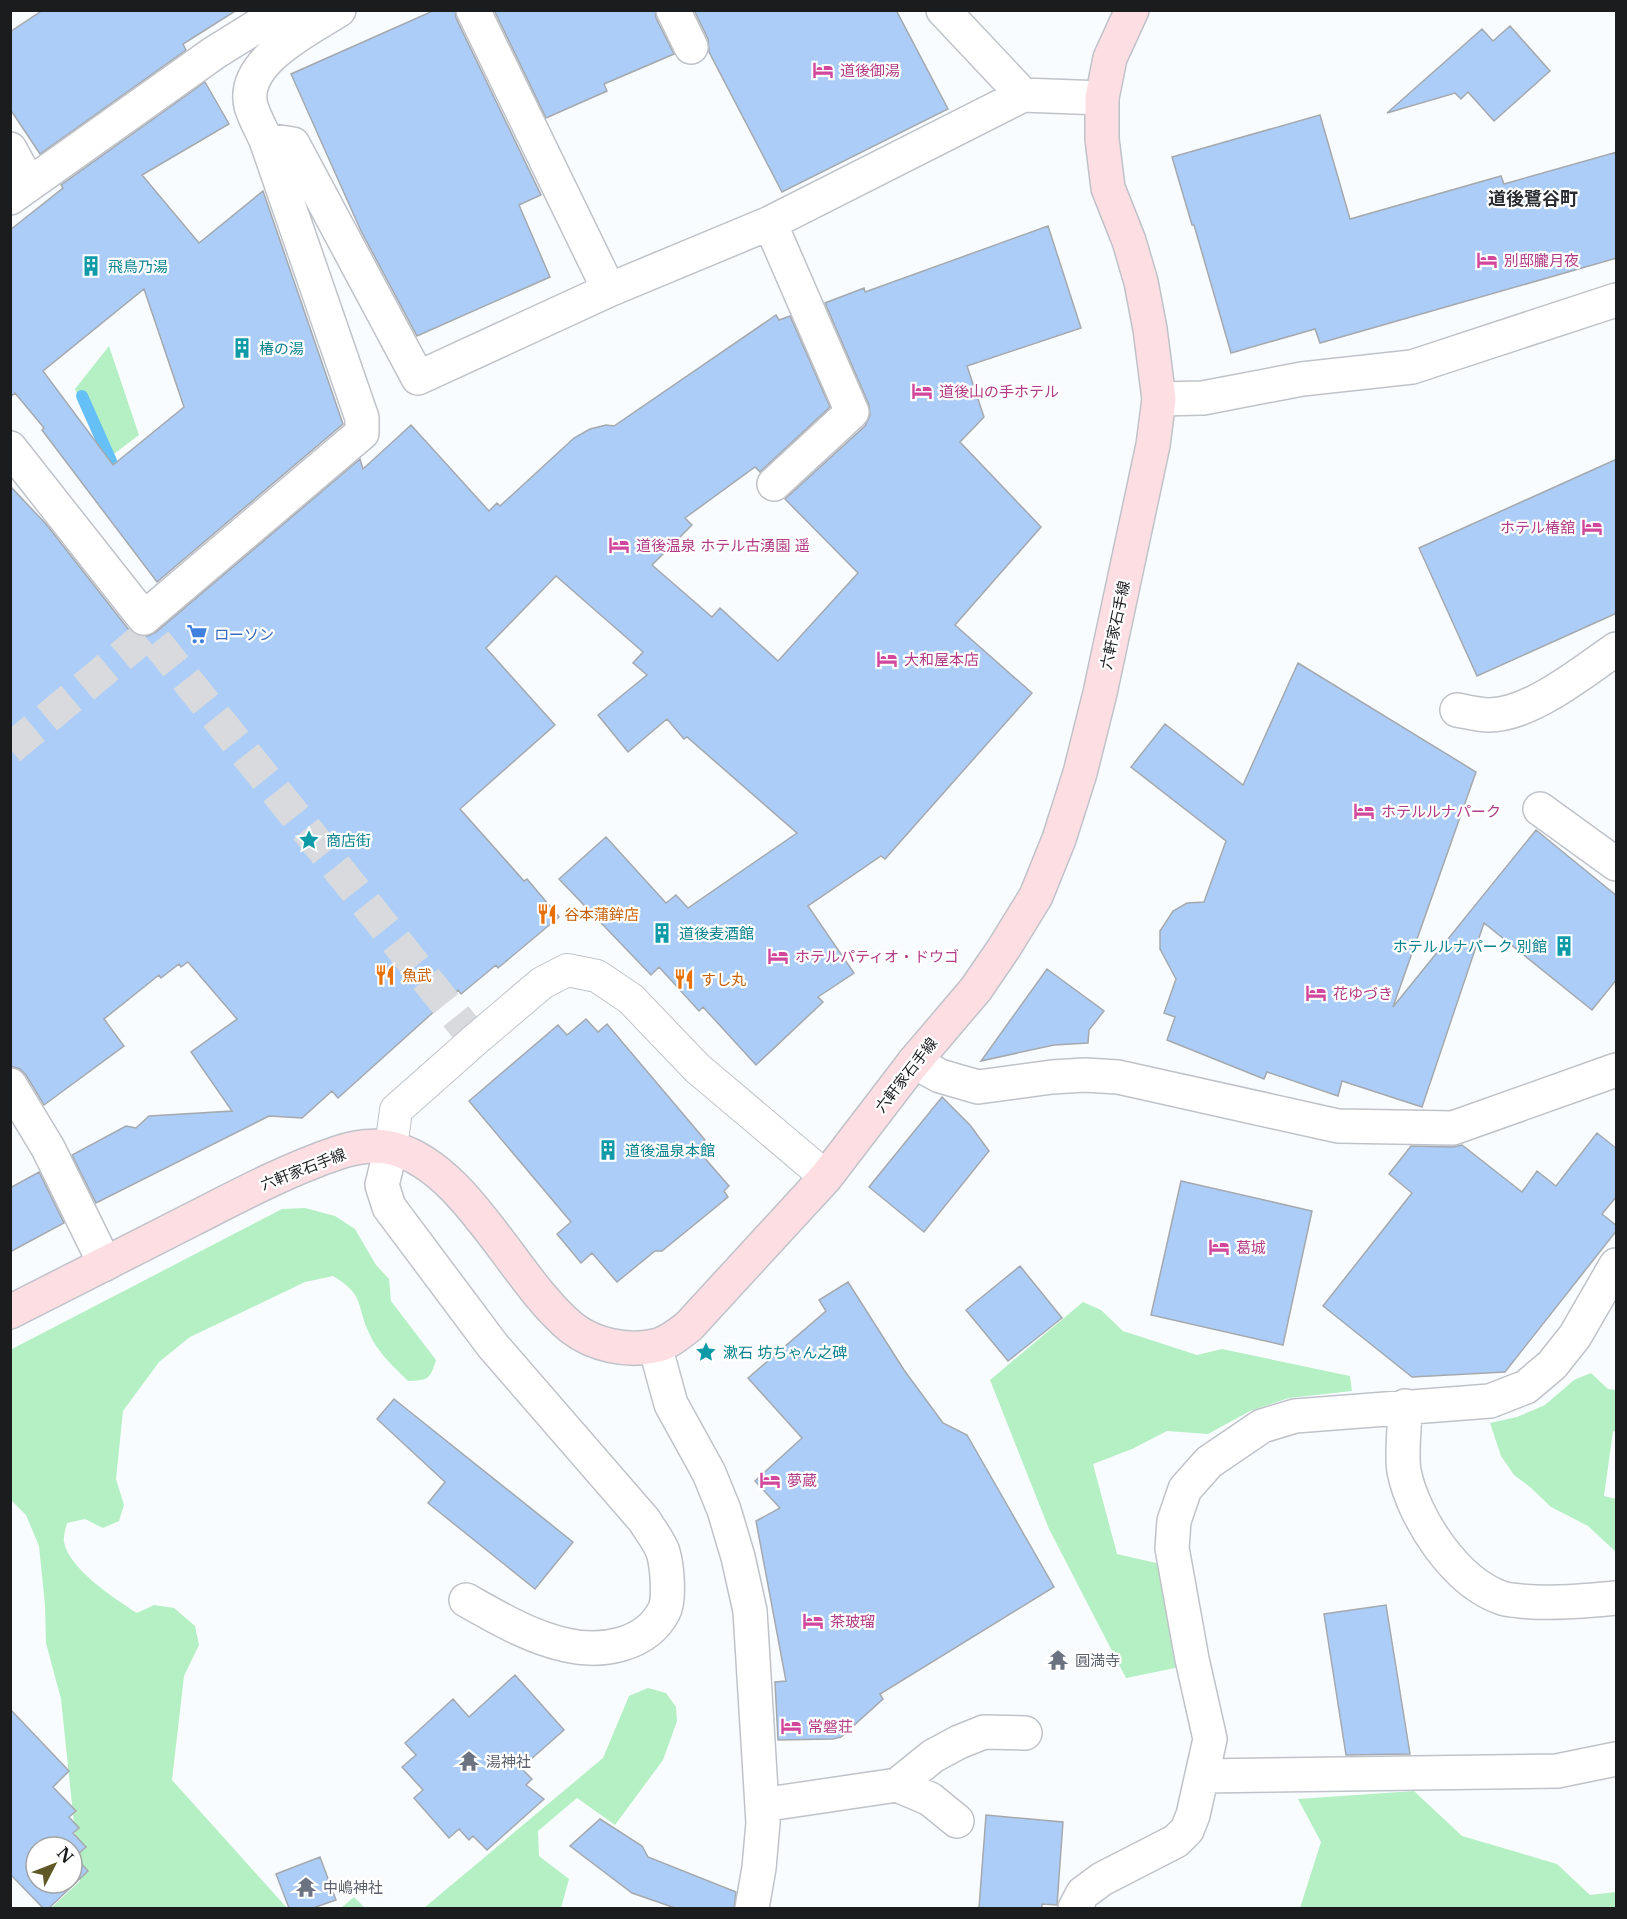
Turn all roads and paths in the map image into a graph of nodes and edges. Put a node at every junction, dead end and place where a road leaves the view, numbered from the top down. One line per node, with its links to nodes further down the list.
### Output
1 (287, 10): 12 (street)
2 (339, 10): 10 (street)
3 (473, 10): 14 (street)
4 (673, 10): 7 (street)
5 (943, 10): 8 (street)
6 (1132, 10): 9 (main road, 六軒家石手線)
7 (691, 47)
8 (1023, 95): 9 (street); 13 (street)
9 (1102, 98): 16 (main road, 六軒家石手線)
10 (266, 140): 14 (street); 17 (street)
11 (10, 148): 12 (street)
12 (20, 191)
13 (770, 223): 14 (street); 18 (street)
14 (609, 290)
15 (1617, 300): 16 (street)
16 (1159, 399): 23 (main road, 六軒家石手線)
17 (10, 448)
18 (774, 484)
19 (1617, 649): 20 (street)
20 (1457, 710)
21 (1540, 809): 22 (street)
22 (1617, 864)
23 (914, 1062): 24 (street); 27 (main road, 六軒家石手線)
24 (1617, 1070)
25 (10, 1085): 28 (street)
26 (391, 1148): 27 (street); 28 (main road, 六軒家石手線); 31 (main road, 六軒家石手線); 34 (street)
27 (826, 1177): 31 (main road, 六軒家石手線)
28 (105, 1264): 30 (main road, 六軒家石手線)
29 (1617, 1265): 32 (street)
30 (10, 1312)
31 (655, 1346): 39 (street)
32 (1405, 1406): 33 (street); 37 (street)
33 (1617, 1598)
34 (466, 1600)
35 (1025, 1733): 38 (street)
36 (1617, 1759): 37 (street)
37 (1202, 1776): 42 (street)
38 (897, 1785): 39 (street); 40 (street)
39 (762, 1805): 41 (street)
40 (957, 1821)
41 (752, 1908)
42 (1075, 1908)

